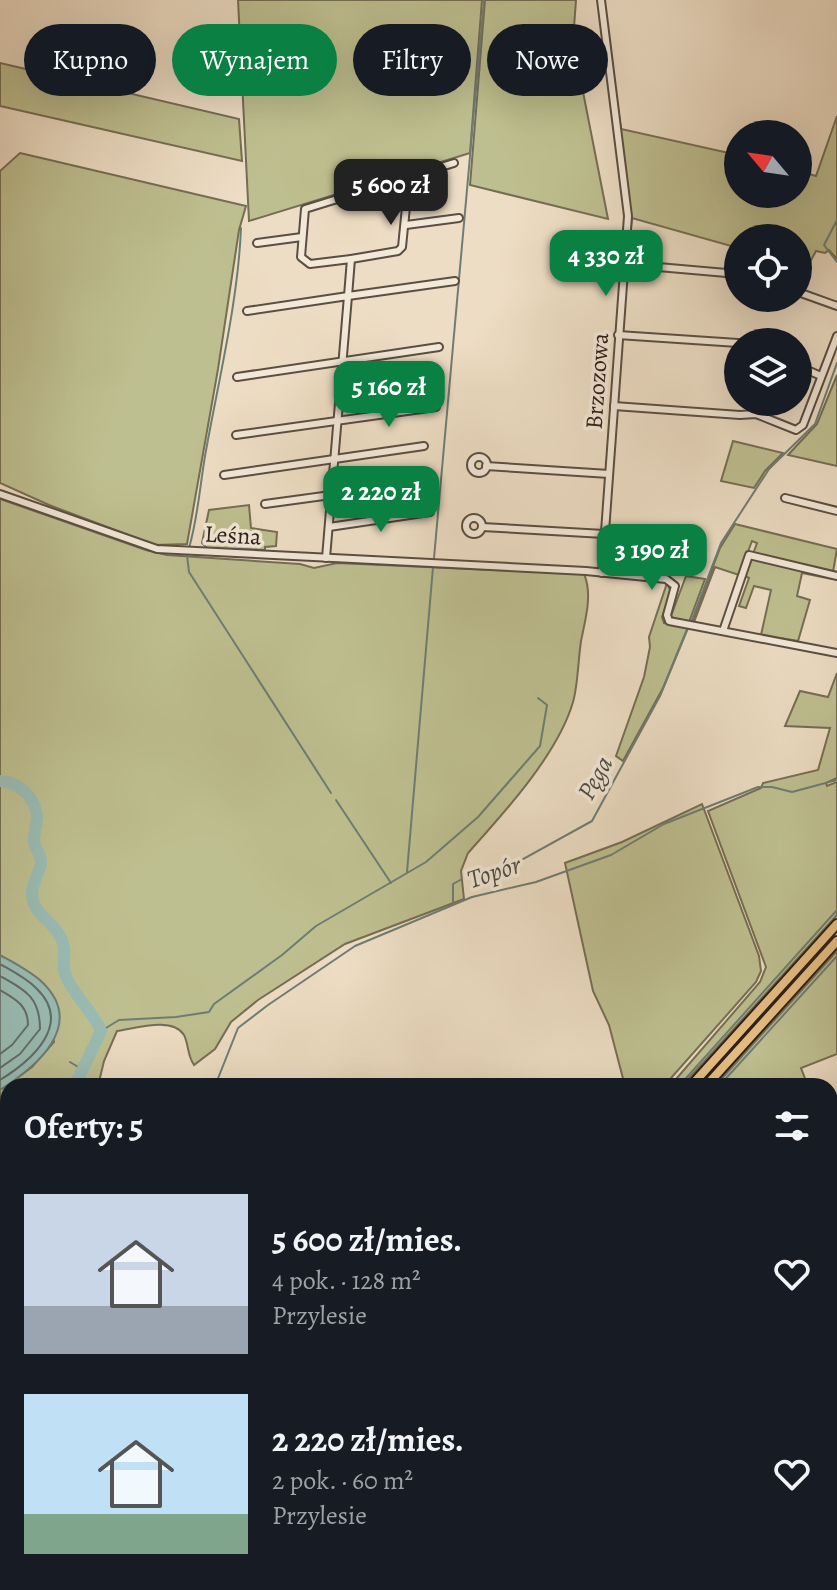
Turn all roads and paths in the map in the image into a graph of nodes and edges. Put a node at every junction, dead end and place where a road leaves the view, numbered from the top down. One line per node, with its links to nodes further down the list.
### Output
1 (601, 0): 9 (street, Brzozowa)
2 (454, 163): 3 (street)
3 (409, 177): 5 (street); 6 (street)
4 (459, 218): 5 (street)
5 (406, 225): 8 (street)
6 (302, 237): 7 (street); 8 (street)
7 (257, 243)
8 (351, 259): 12 (street)
9 (624, 264): 10 (street); 16 (street, Brzozowa)
10 (724, 273)
11 (455, 281): 12 (street)
12 (348, 296): 15 (street); 20 (street)
13 (812, 297): 14 (street)
14 (837, 306)
15 (247, 311)
16 (618, 335): 18 (street); 24 (street, Brzozowa)
17 (837, 336): 22 (street)
18 (724, 342)
19 (439, 347): 20 (street)
20 (342, 361): 23 (street); 26 (street)
21 (812, 372): 22 (street)
22 (821, 376): 24 (street)
23 (237, 377)
24 (614, 406): 31 (street, Brzozowa)
25 (436, 407): 26 (street)
26 (337, 422): 27 (street); 29 (street)
27 (236, 435)
28 (424, 446): 29 (street)
29 (334, 459): 32 (street); 34 (street)
30 (486, 466): 31 (street)
31 (609, 474): 41 (street, Brzozowa)
32 (224, 475)
33 (0, 494): 42 (street, Leśna)
34 (331, 495): 36 (street); 39 (street)
35 (785, 498): 37 (street)
36 (265, 504)
37 (837, 511)
38 (430, 512): 39 (street)
39 (329, 527): 42 (street)
40 (482, 527): 41 (street)
41 (604, 534): 43 (street, Brzozowa)
42 (326, 558): 43 (street, Leśna)
43 (602, 573): 45 (street, Leśna)
44 (837, 576): 45 (street)
45 (723, 631): 46 (street)
46 (837, 653)
47 (837, 924): 49 (main road)
48 (837, 941): 50 (main road)
49 (698, 1078)
50 (713, 1078)

